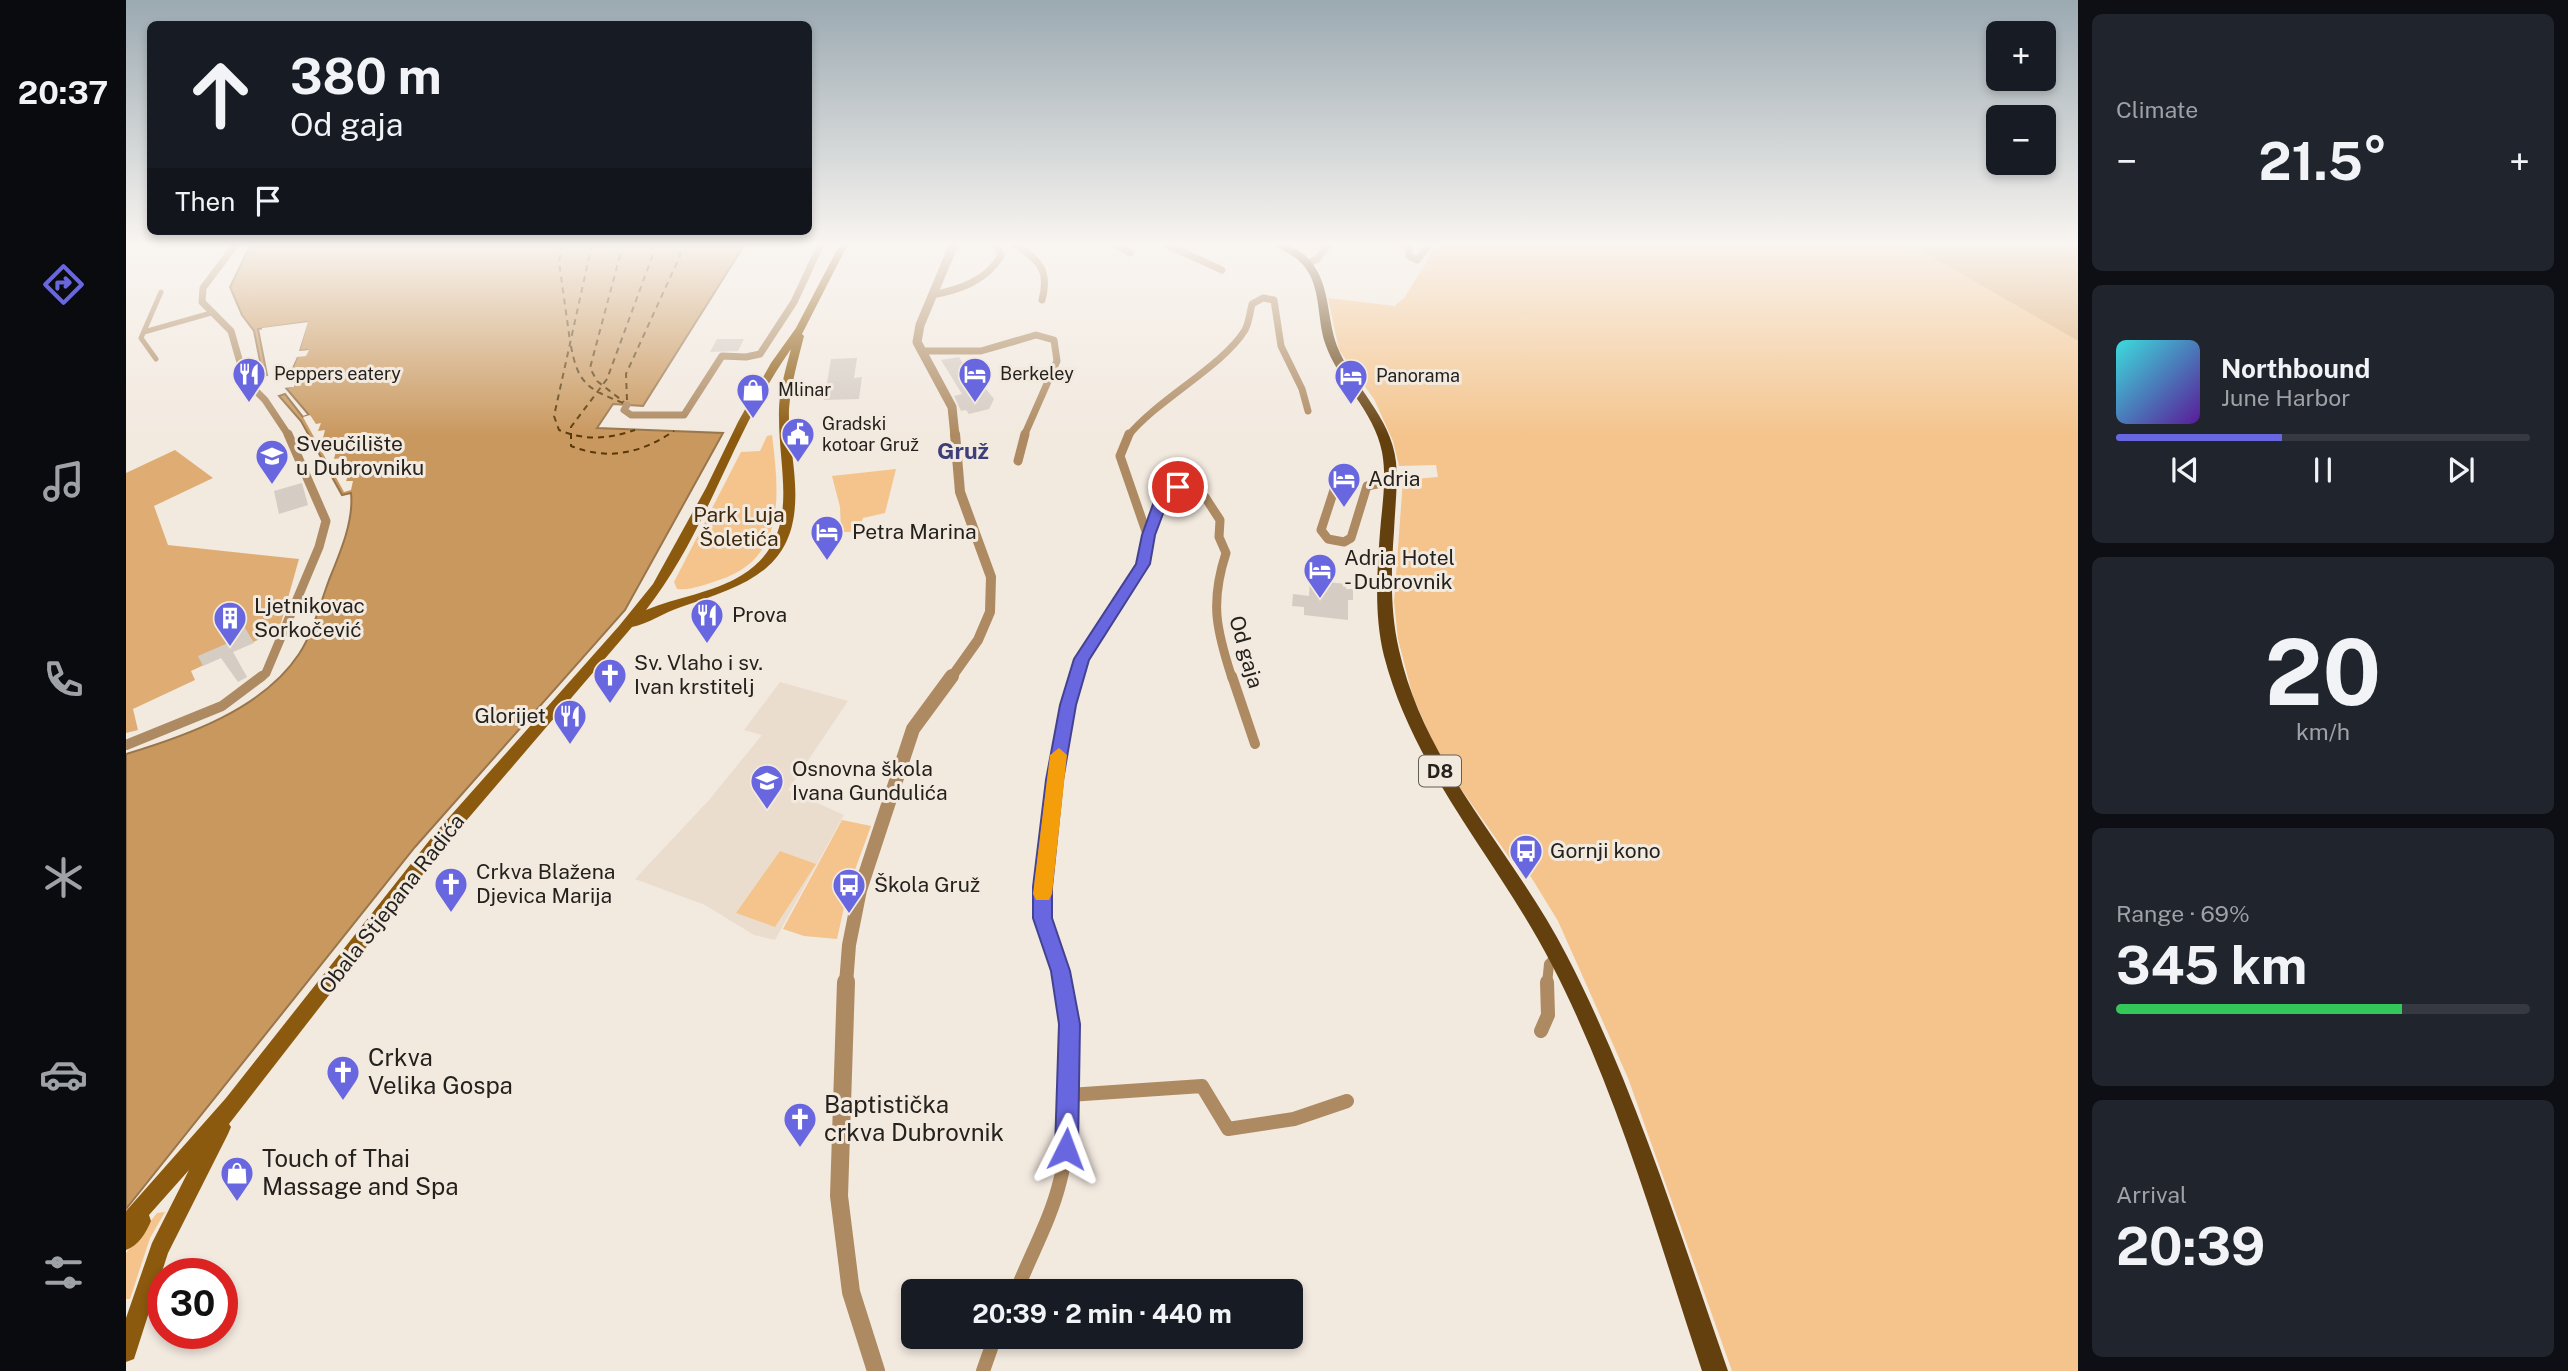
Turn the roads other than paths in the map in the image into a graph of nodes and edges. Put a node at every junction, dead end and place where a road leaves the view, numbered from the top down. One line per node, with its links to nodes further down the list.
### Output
1 (154, 308): 11 (street)
2 (207, 308): 9 (street)
3 (791, 308): 16 (street)
4 (811, 308): 10 (main road)
5 (927, 308): 12 (street)
6 (1252, 308): 21 (street)
7 (1274, 308): 17 (street)
8 (1323, 308): 19 (main road, D8)
9 (211, 313): 11 (street); 26 (street)
10 (801, 328): 14 (main road, Obala Stjepana Radića); 15 (main road, Obala Stjepana Radića)
11 (144, 332): 13 (street)
12 (921, 351): 18 (street); 38 (street)
13 (156, 359)
14 (762, 387): 15 (main road); 22 (main road, Obala Stjepana Radića)
15 (788, 388): 23 (main road, Obala Stjepana Radića)
16 (627, 405)
17 (1308, 411)
18 (1017, 461)
19 (1392, 481): 20 (street); 27 (main road, D8)
20 (1336, 484)
21 (1149, 535): 25 (street, Od gaja); 29 (street)
22 (662, 580): 23 (main road); 24 (main road, Obala Stjepana Radića)
23 (696, 597): 24 (main road, Obala Stjepana Radića)
24 (624, 629): 31 (main road, Obala Stjepana Radića)
25 (1255, 744)
26 (126, 746)
27 (1557, 956): 28 (street); 40 (main road, D8)
28 (1541, 1031)
29 (1069, 1095): 30 (street); 35 (street)
30 (1347, 1101)
31 (233, 1105): 32 (main road, Obala Stjepana Radića); 37 (main road)
32 (165, 1184): 33 (main road, Obala Stjepana Radića); 34 (main road, Obala Stjepana Radića)
33 (126, 1226)
34 (126, 1240)
35 (1021, 1279)
36 (991, 1349): 39 (street)
37 (126, 1351)
38 (876, 1371)
39 (983, 1371)
40 (1715, 1371)

